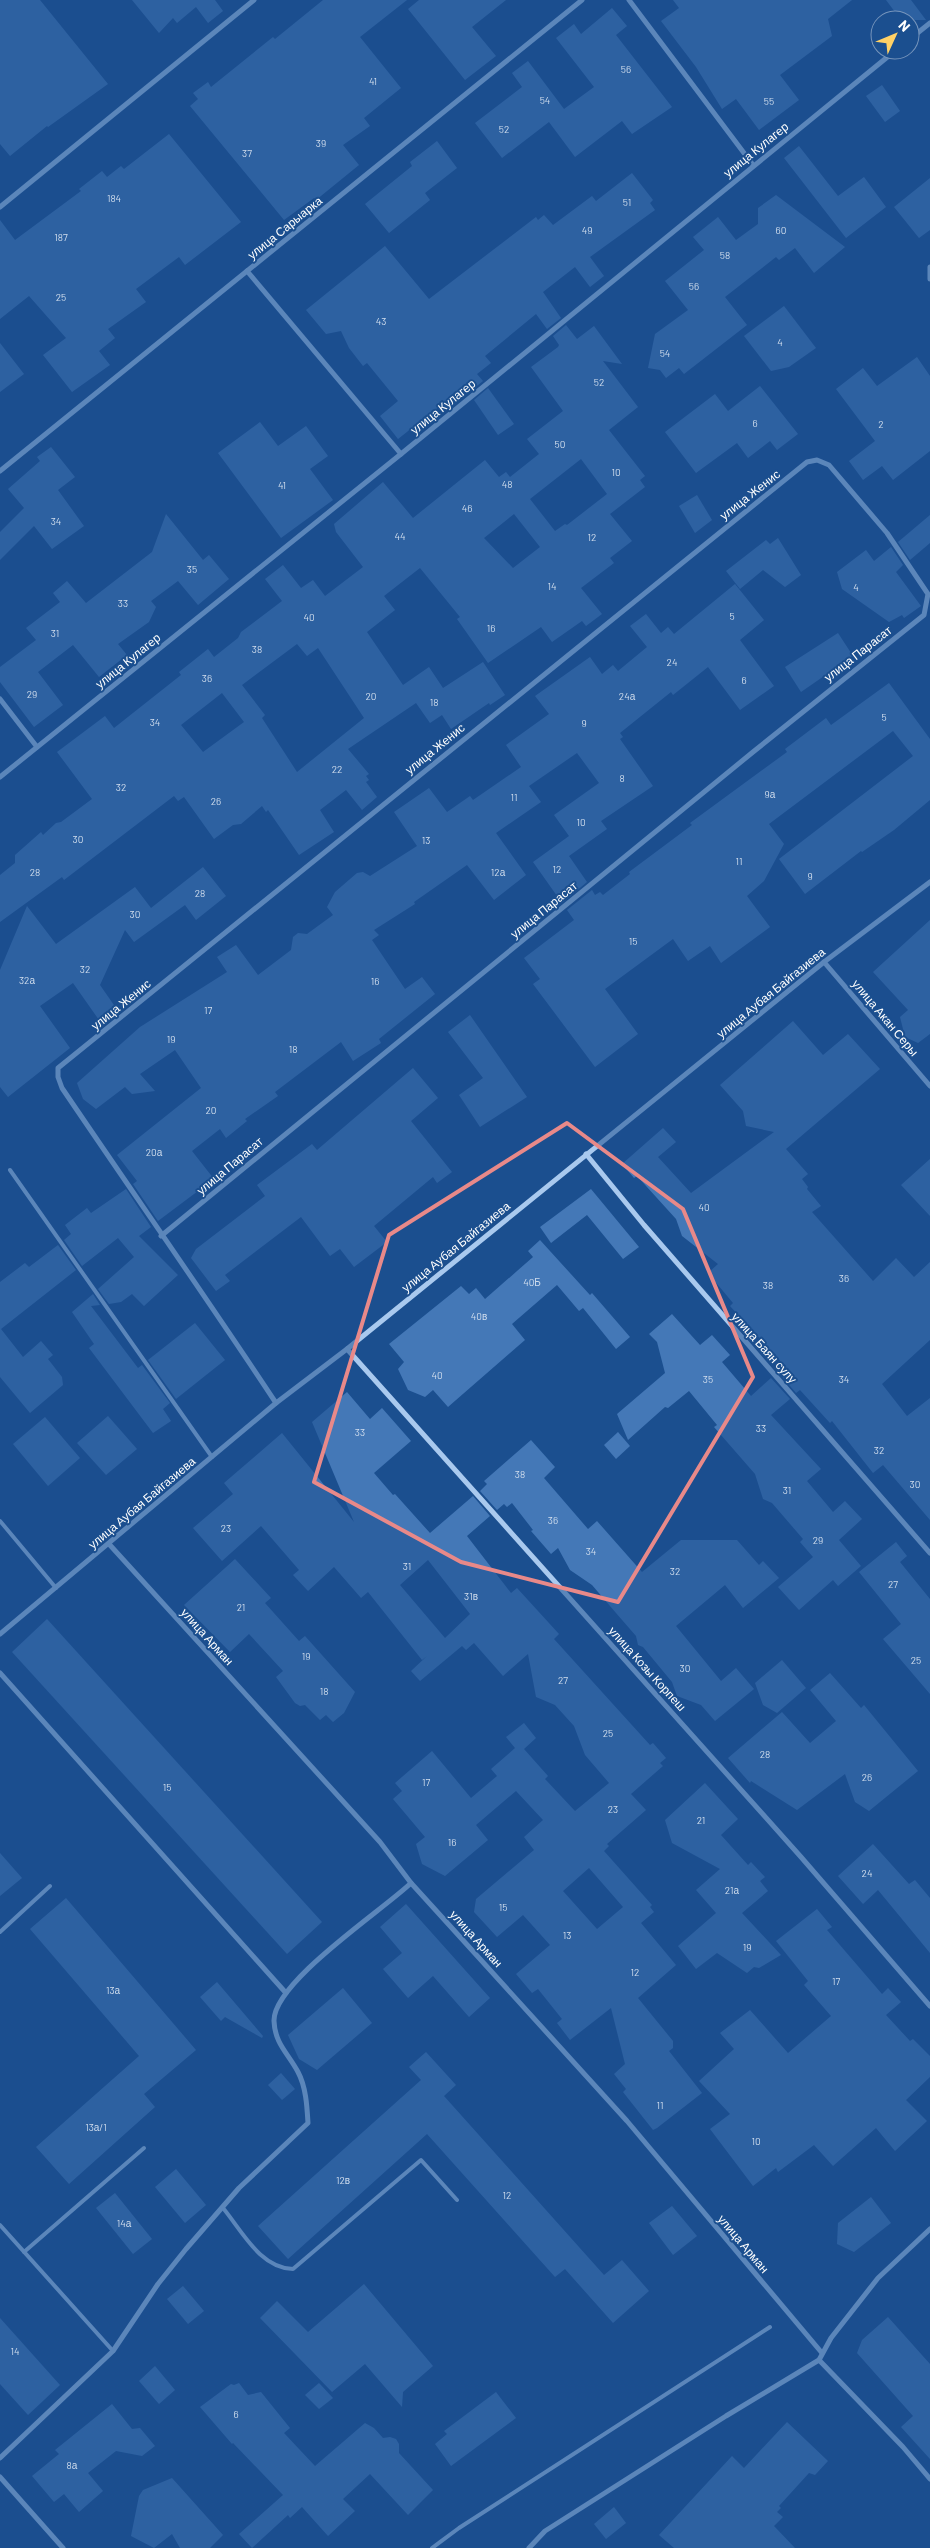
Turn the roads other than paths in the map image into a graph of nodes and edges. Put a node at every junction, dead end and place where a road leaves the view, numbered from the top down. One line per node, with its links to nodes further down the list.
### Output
1 (254, 0): 8 (street)
2 (582, 0): 10 (street, улица Сарыарка)
3 (629, 0): 7 (street)
4 (930, 23): 5 (street)
5 (920, 31)
6 (884, 60): 7 (street, улица Кулагер)
7 (753, 165): 12 (street, улица Кулагер)
8 (0, 207)
9 (930, 267): 11 (street)
10 (247, 271): 12 (street); 13 (street, улица Сарыарка)
11 (930, 279)
12 (401, 454): 16 (street, улица Кулагер)
13 (0, 471)
14 (928, 594): 23 (street, улица Парасат); 23 (street, улица Женис)
15 (0, 699): 16 (street)
16 (37, 747): 17 (street, улица Кулагер)
17 (0, 777)
18 (930, 882): 19 (street, улица Аубая Байгазиева)
19 (824, 962): 20 (street, улица Акан Серы); 21 (street, улица Аубая Байгазиева)
20 (930, 1086)
21 (586, 1154): 24 (street, улица Аубая Байгазиева); 29 (street, улица Баян сулу)
22 (10, 1170): 26 (lane)
23 (161, 1236): 25 (street)
24 (347, 1349): 25 (street, улица Аубая Байгазиева); 37 (street, улица Козы Корпеш)
25 (276, 1403): 26 (street, улица Аубая Байгазиева)
26 (212, 1457): 28 (street, улица Аубая Байгазиева)
27 (0, 1521): 30 (lane)
28 (109, 1544): 30 (street, улица Аубая Байгазиева); 33 (street, улица Арман)
29 (930, 1553)
30 (56, 1588): 31 (street, улица Аубая Байгазиева)
31 (0, 1634)
32 (0, 1673): 36 (street)
33 (411, 1883): 36 (street); 46 (street, улица Арман)
34 (50, 1886): 35 (lane)
35 (0, 1932)
36 (286, 1993): 40 (street)
37 (930, 2006)
38 (144, 2148): 43 (lane)
39 (458, 2200): 40 (lane)
40 (223, 2208): 45 (street)
41 (0, 2224): 43 (lane)
42 (930, 2229): 46 (street)
43 (24, 2252): 45 (lane)
44 (770, 2327): 52 (lane)
45 (113, 2351): 48 (street)
46 (822, 2353): 47 (street)
47 (819, 2360): 50 (street); 53 (street)
48 (0, 2458)
49 (0, 2477): 51 (street)
50 (930, 2479)
51 (63, 2548)
52 (432, 2548)
53 (529, 2548)

